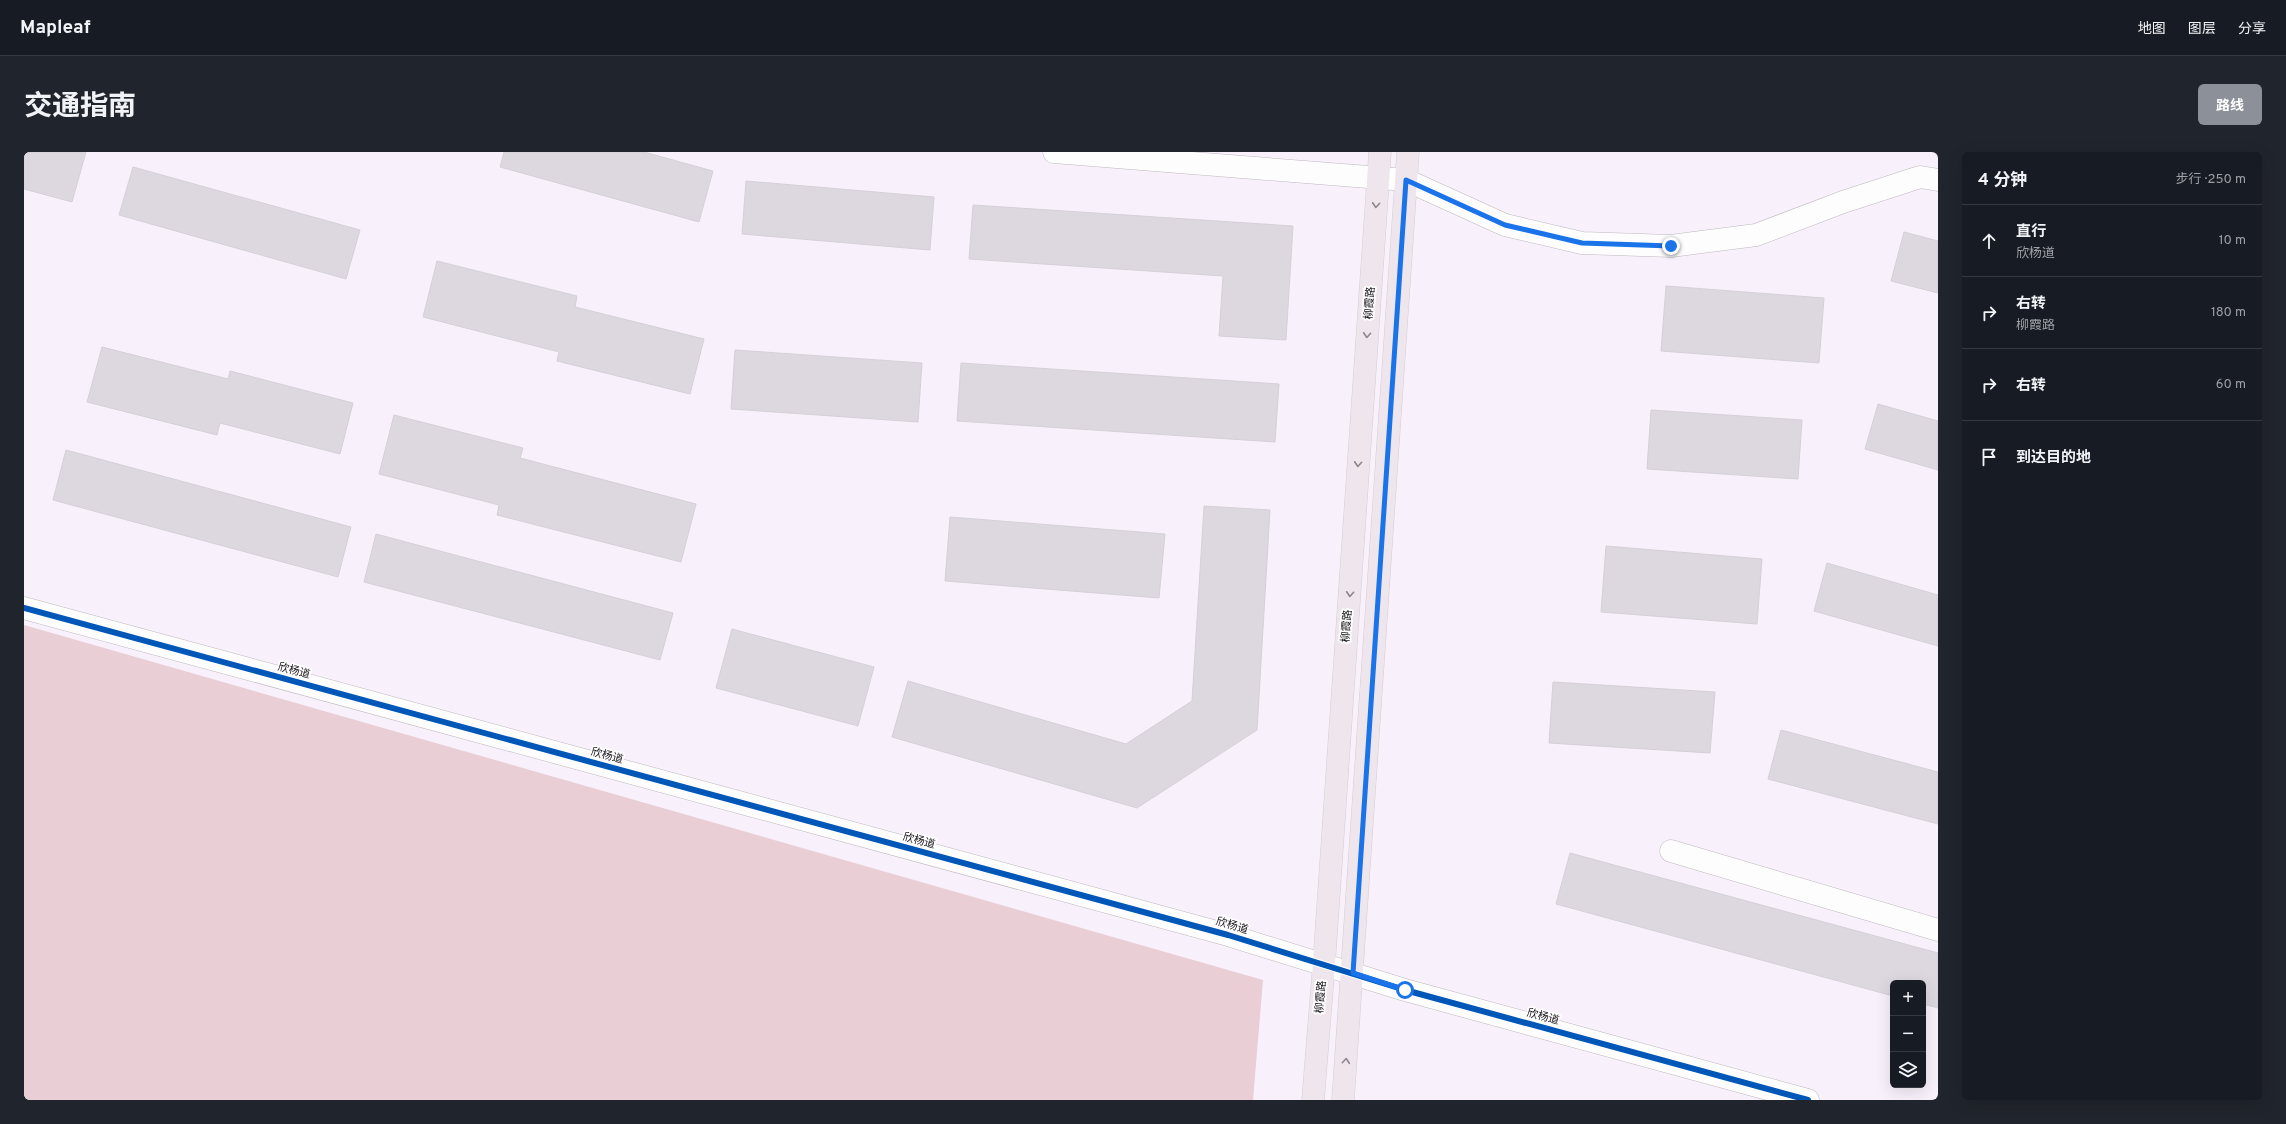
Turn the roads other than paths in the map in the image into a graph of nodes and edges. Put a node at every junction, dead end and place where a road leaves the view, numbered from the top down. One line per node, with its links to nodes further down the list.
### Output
1 (1054, 152): 4 (street)
2 (1380, 152): 4 (main road, 柳霞路)
3 (1408, 152): 5 (main road)
4 (1378, 177): 5 (street); 10 (main road, 柳霞路, one-way to 10)
5 (1406, 180): 6 (street); 11 (main road)
6 (1938, 180)
7 (24, 608): 10 (street, 欣杨道)
8 (1671, 851): 9 (street)
9 (1938, 930)
10 (1324, 964): 11 (street, 欣杨道); 12 (main road, 柳霞路)
11 (1353, 973): 13 (main road, one-way to 11); 14 (street, 欣杨道)
12 (1313, 1100)
13 (1343, 1100)
14 (1808, 1100)

